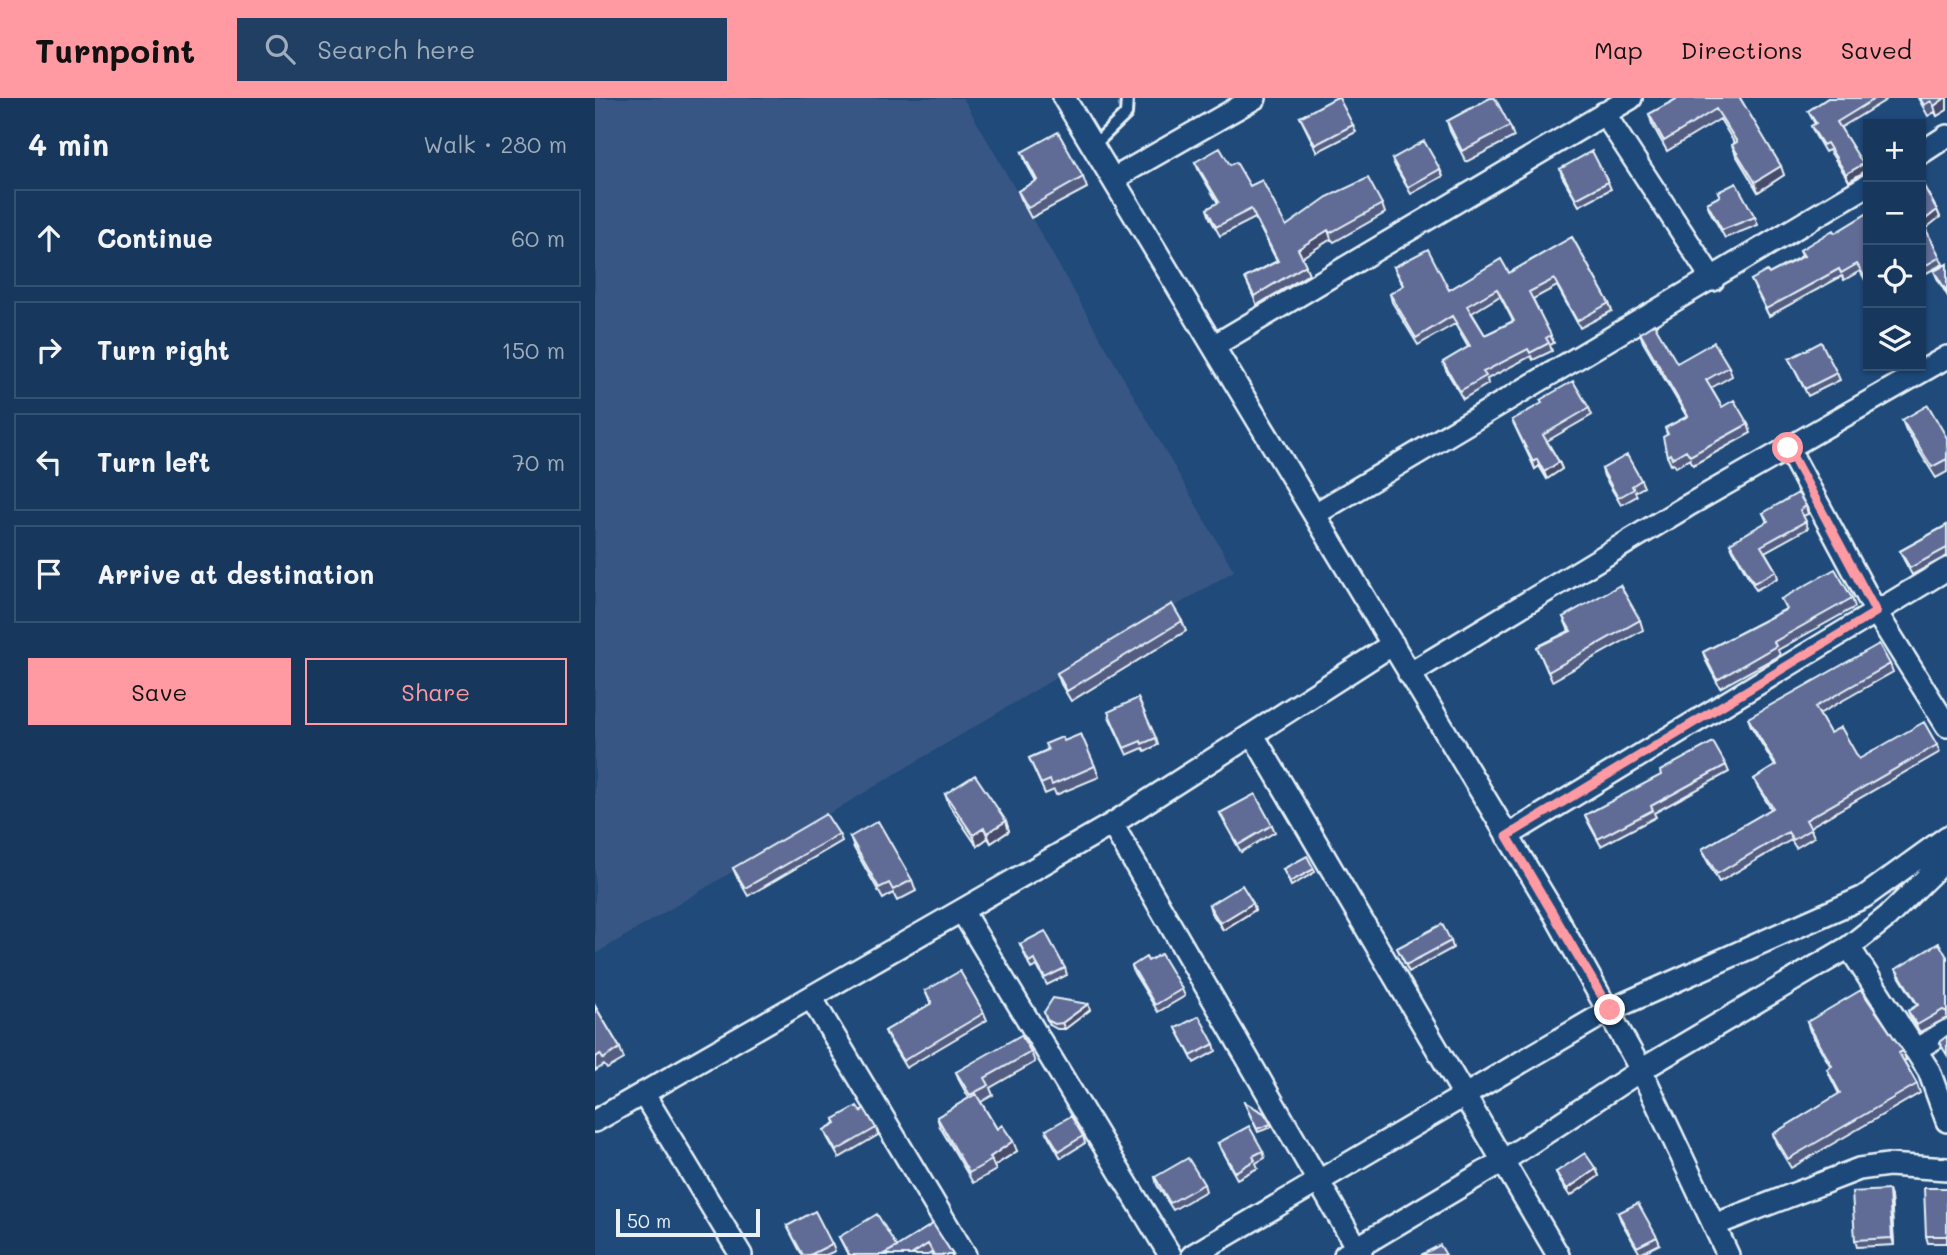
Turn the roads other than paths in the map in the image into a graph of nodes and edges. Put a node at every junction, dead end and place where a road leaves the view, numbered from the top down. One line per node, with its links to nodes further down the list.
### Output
1 (1064, 98): 7 (street)
2 (1127, 98): 7 (lane)
3 (1255, 98): 9 (street)
4 (1631, 98): 5 (street)
5 (1604, 113): 11 (street); 12 (street)
6 (1947, 136): 8 (street)
7 (1093, 146): 9 (street)
8 (1926, 150)
9 (1113, 179): 12 (street)
10 (1863, 188): 11 (street)
11 (1713, 280): 15 (street)
12 (1215, 345): 15 (street)
13 (1947, 357): 14 (street)
14 (1788, 448): 17 (street); 19 (street)
15 (1315, 514): 18 (street)
16 (1947, 569): 17 (street)
17 (1876, 612): 20 (street); 23 (street)
18 (1393, 644): 19 (street); 21 (street)
19 (1409, 674): 23 (street)
20 (1947, 726)
21 (1253, 735): 22 (street); 36 (street)
22 (1111, 824): 28 (street); 41 (street)
23 (1507, 836): 31 (street)
24 (1947, 837): 31 (street)
25 (1947, 858): 27 (street)
26 (1947, 884): 27 (street)
27 (1911, 895): 29 (street)
28 (962, 911): 30 (street); 46 (street)
29 (1849, 947): 33 (street); 34 (street)
30 (813, 999): 35 (street); 45 (street)
31 (1610, 1010): 34 (street); 36 (street)
32 (1947, 1031): 33 (street)
33 (1915, 1050): 38 (street)
34 (1641, 1070): 39 (street); 42 (street)
35 (643, 1093): 37 (street); 44 (street)
36 (1465, 1094): 39 (street); 41 (street)
37 (595, 1121)
38 (1947, 1121)
39 (1503, 1161): 43 (street); 48 (street)
40 (1947, 1169): 42 (street)
41 (1319, 1183): 43 (street); 47 (street)
42 (1714, 1225): 49 (street)
43 (1354, 1253)
44 (741, 1255)
45 (965, 1255)
46 (1170, 1255)
47 (1193, 1255)
48 (1558, 1255)
49 (1728, 1255)

